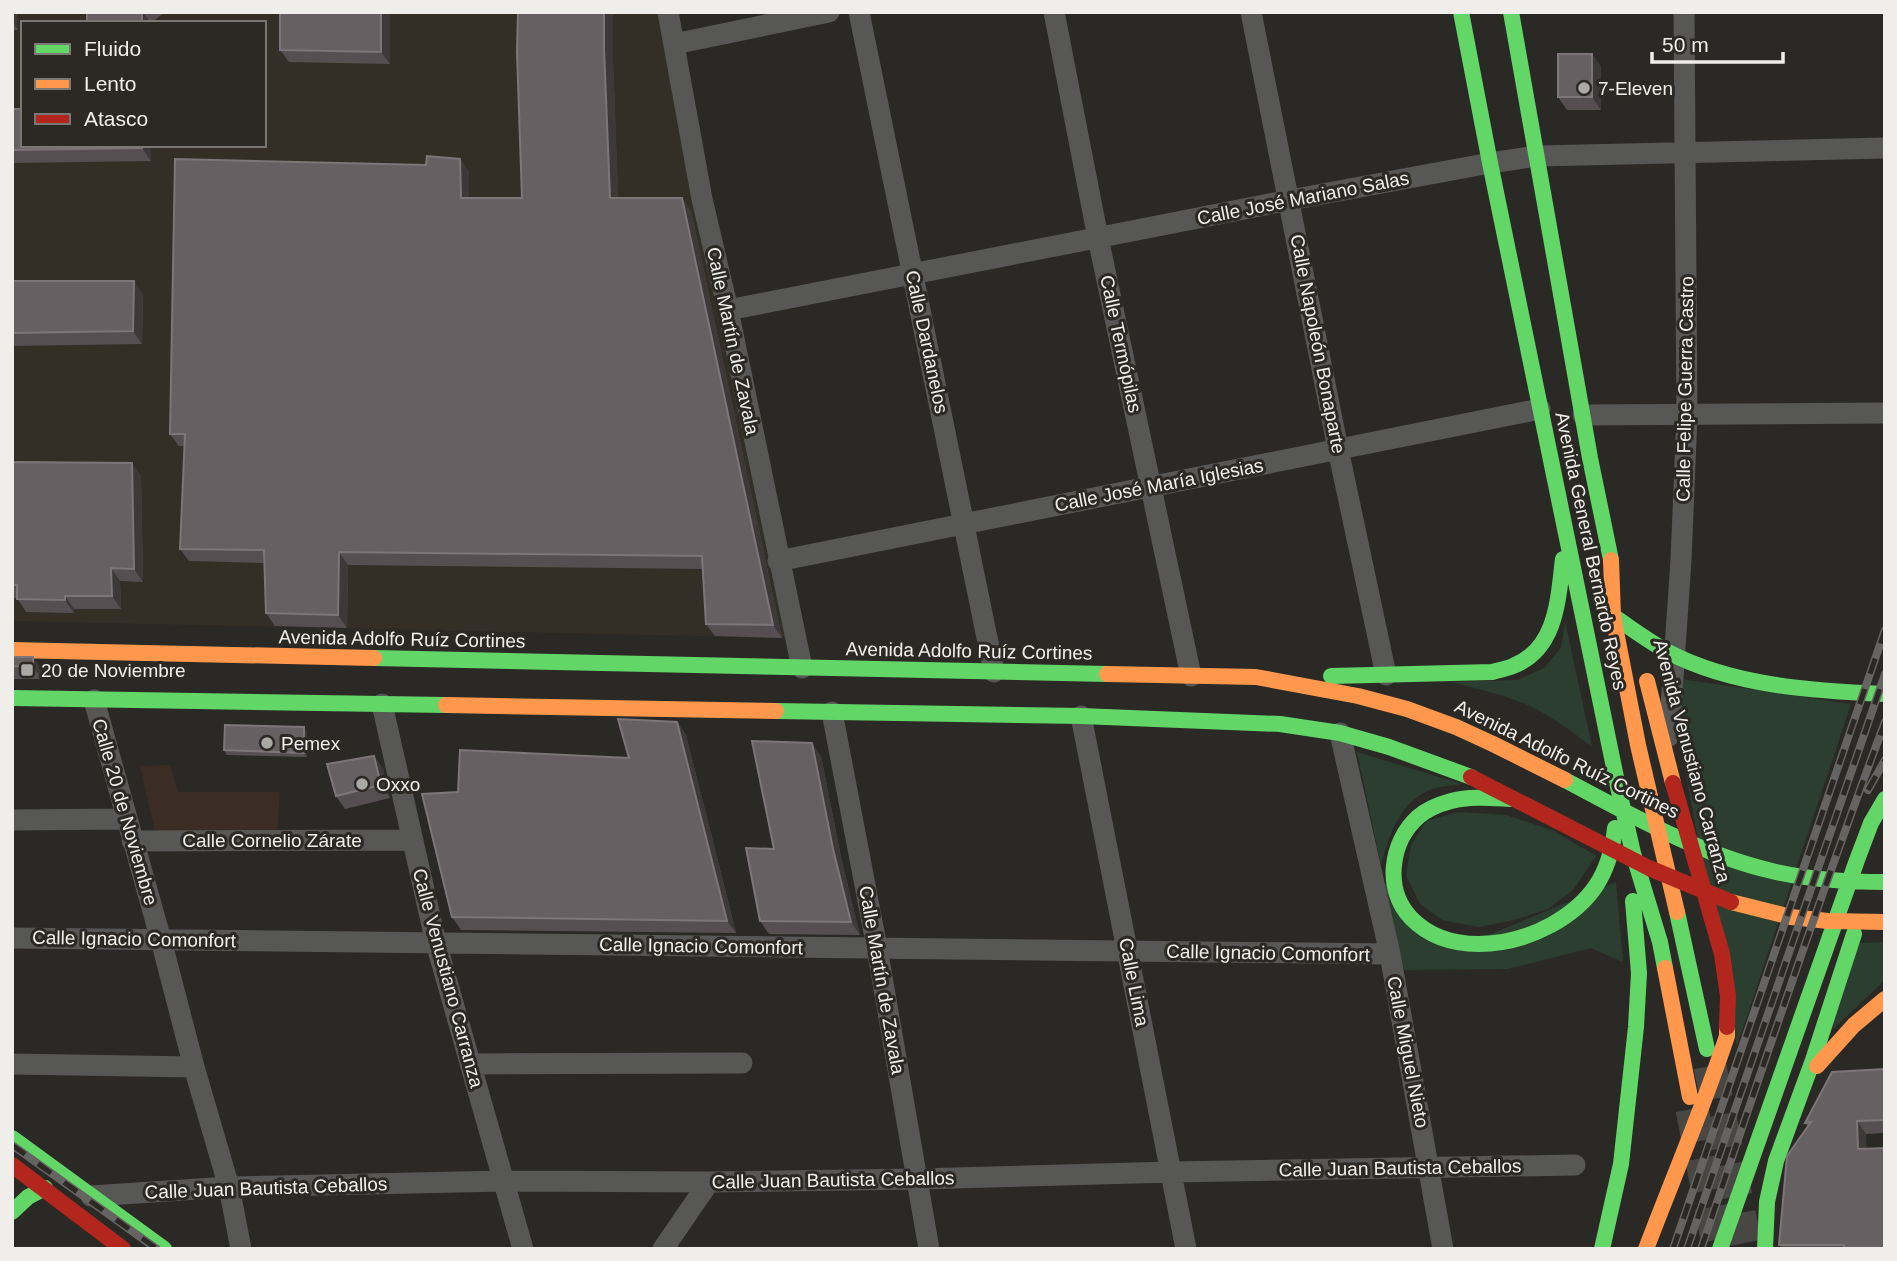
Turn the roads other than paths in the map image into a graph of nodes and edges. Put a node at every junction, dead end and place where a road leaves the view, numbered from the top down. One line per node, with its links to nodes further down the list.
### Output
1 (668, 12): 9 (street, Calle Martín de Zavala)
2 (829, 12): 9 (street)
3 (859, 12): 16 (street, Calle Dardanelos)
4 (1054, 12): 15 (street, Calle Termópilas)
5 (1251, 12): 14 (street, Calle Napoleón Bonaparte)
6 (1461, 12): 13 (main road, Avenida General Bernardo Reyes)
7 (1511, 12): 12 (main road, Avenida General Bernardo Reyes)
8 (1684, 12): 11 (street, Calle Felipe Guerra Castro)
9 (674, 44): 17 (street, Calle Martín de Zavala)
10 (1885, 148): 11 (street, Calle José Mariano Salas)
11 (1686, 152): 12 (street, Calle José Mariano Salas); 21 (street, Calle Felipe Guerra Castro)
12 (1537, 156): 13 (street, Calle José Mariano Salas); 20 (main road, Avenida General Bernardo Reyes)
13 (1490, 163): 14 (street, Calle José Mariano Salas); 18 (main road, Avenida General Bernardo Reyes)
14 (1290, 200): 15 (street, Calle José Mariano Salas); 22 (street, Calle Napoleón Bonaparte)
15 (1098, 238): 16 (street, Calle José Mariano Salas); 23 (street, Calle Termópilas)
16 (913, 274): 17 (street, Calle José Mariano Salas); 24 (street, Calle Dardanelos)
17 (728, 310): 26 (street, Calle Martín de Zavala)
18 (1540, 409): 22 (street, Calle José María Iglesias); 25 (main road, Avenida General Bernardo Reyes)
19 (1885, 413): 21 (street)
20 (1583, 415): 21 (street); 27 (main road, Avenida General Bernardo Reyes)
21 (1687, 415): 31 (street, Calle Felipe Guerra Castro)
22 (1338, 449): 23 (street, Calle José María Iglesias); 34 (street, Calle Napoleón Bonaparte)
23 (1152, 486): 24 (street, Calle José María Iglesias); 35 (street, Calle Termópilas)
24 (964, 524): 26 (street, Calle José María Iglesias); 33 (street, Calle Dardanelos)
25 (1566, 536): 34 (main road); 45 (main road, Avenida General Bernardo Reyes)
26 (779, 561): 32 (street, Calle Martín de Zavala)
27 (1612, 565): 28 (main road, Avenida General Bernardo Reyes); 29 (main road, Avenida Venustiano Carranza)
28 (1613, 616): 29 (main road); 62 (main road, Avenida General Bernardo Reyes)
29 (1634, 630): 31 (main road); 44 (main road, Avenida Venustiano Carranza)
30 (12, 650): 32 (main road, Avenida Adolfo Ruíz Cortines)
31 (1675, 655): 37 (main road); 44 (street, Calle Felipe Guerra Castro)
32 (802, 668): 33 (main road, Avenida Adolfo Ruíz Cortines)
33 (994, 672): 35 (main road, Avenida Adolfo Ruíz Cortines)
34 (1385, 675): 36 (main road)
35 (1191, 676): 36 (main road, Avenida Adolfo Ruíz Cortines)
36 (1256, 677): 53 (main road, Avenida Adolfo Ruíz Cortines)
37 (1885, 694)
38 (12, 698): 39 (main road)
39 (93, 700): 40 (main road); 48 (street, Calle 20 de Noviembre)
40 (382, 704): 41 (main road); 50 (street, Calle Venustiano Carranza)
41 (832, 712): 42 (main road); 58 (street, Calle Martín de Zavala)
42 (1081, 716): 43 (main road); 59 (street, Calle Lima)
43 (1340, 733): 47 (main road); 60 (street, Calle Miguel Nieto)
44 (1668, 766): 90 (main road, Avenida Venustiano Carranza)
45 (1618, 787): 47 (main road); 52 (main road, Avenida General Bernardo Reyes)
46 (1885, 799): 91 (main road)
47 (1518, 800): 54 (main road)
48 (127, 819): 49 (street); 51 (street, Calle 20 de Noviembre)
49 (12, 820)
50 (412, 840): 51 (street, Calle Cornelio Zárate); 57 (street, Calle Venustiano Carranza)
51 (132, 841): 56 (street, Calle 20 de Noviembre)
52 (1633, 853): 68 (main road, Avenida General Bernardo Reyes); 89 (main road)
53 (1881, 875): 67 (main road)
54 (1885, 922)
55 (12, 938): 56 (street, Calle Ignacio Comonfort)
56 (161, 940): 57 (street, Calle Ignacio Comonfort); 66 (street, Calle 20 de Noviembre)
57 (436, 943): 58 (street, Calle Ignacio Comonfort); 65 (street, Calle Venustiano Carranza)
58 (877, 948): 59 (street, Calle Ignacio Comonfort); 74 (street, Calle Martín de Zavala)
59 (1127, 951): 60 (street, Calle Ignacio Comonfort); 73 (street, Calle Lima)
60 (1390, 954): 72 (street, Calle Miguel Nieto)
61 (1885, 999): 67 (main road)
62 (1707, 1049)
63 (742, 1062): 65 (street)
64 (12, 1064): 66 (street)
65 (470, 1064): 75 (street, Calle Venustiano Carranza)
66 (194, 1067): 77 (street, Calle 20 de Noviembre)
67 (1807, 1078): 92 (main road)
68 (1690, 1097)
69 (12, 1138): 79 (main road)
70 (12, 1165): 78 (main road)
71 (1576, 1165): 72 (street, Calle Juan Bautista Ceballos)
72 (1429, 1168): 73 (street, Calle Juan Bautista Ceballos); 88 (street, Calle Miguel Nieto)
73 (1172, 1172): 74 (street, Calle Juan Bautista Ceballos); 87 (street, Calle Lima)
74 (918, 1180): 76 (street, Calle Juan Bautista Ceballos); 86 (street, Calle Martín de Zavala)
75 (504, 1181): 76 (street, Calle Juan Bautista Ceballos); 77 (street, Calle Juan Bautista Ceballos); 84 (street, Calle Venustiano Carranza)
76 (709, 1182): 85 (street)
77 (229, 1187): 79 (street, Calle Juan Bautista Ceballos); 83 (street, Calle 20 de Noviembre)
78 (45, 1188): 80 (main road); 81 (main road)
79 (91, 1196): 82 (main road)
80 (12, 1212)
81 (123, 1249)
82 (164, 1249)
83 (241, 1249)
84 (523, 1249)
85 (663, 1249)
86 (929, 1249)
87 (1186, 1249)
88 (1443, 1249)
89 (1602, 1249)
90 (1646, 1249)
91 (1720, 1249)
92 (1765, 1249)

